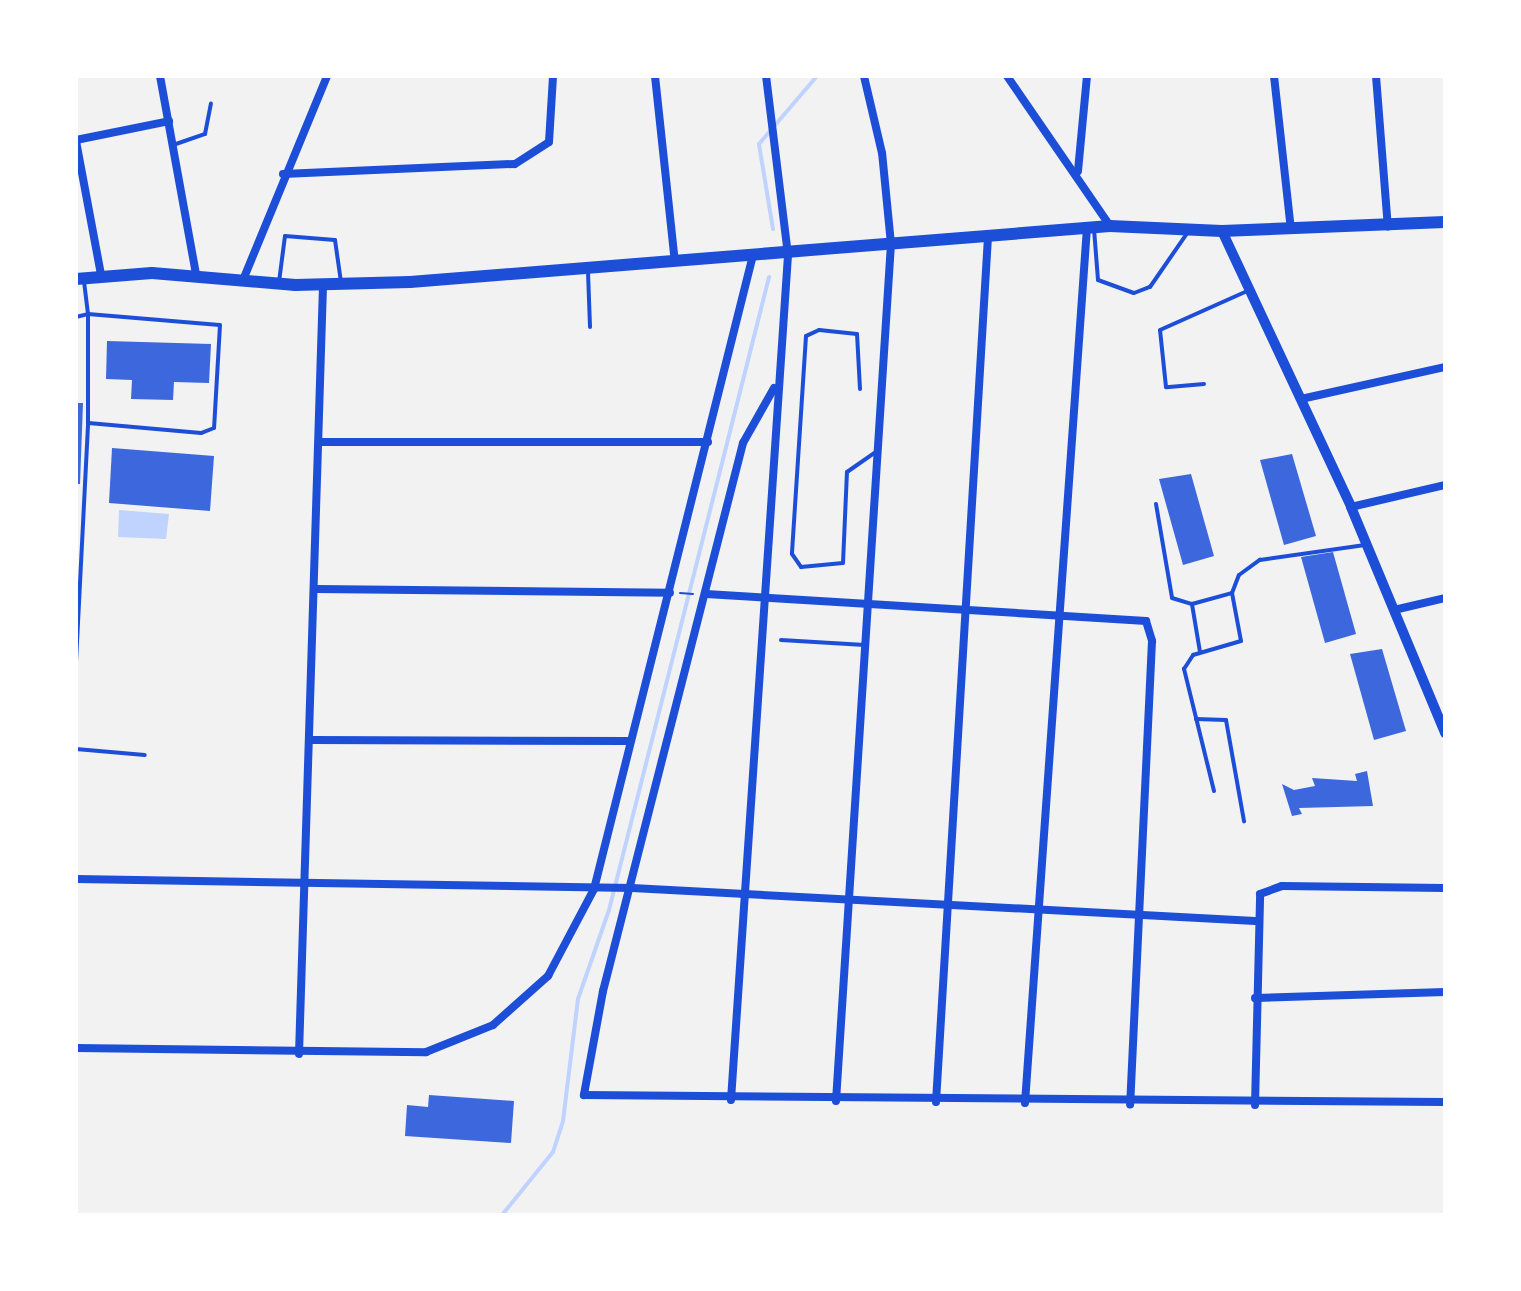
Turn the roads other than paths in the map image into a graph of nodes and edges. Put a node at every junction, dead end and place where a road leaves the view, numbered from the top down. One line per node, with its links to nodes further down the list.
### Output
1 (160, 76): 12 (street)
2 (327, 76): 16 (street)
3 (553, 76): 16 (street)
4 (655, 76): 28 (street)
5 (766, 76): 26 (street)
6 (864, 76): 25 (street)
7 (1007, 76): 15 (street)
8 (1087, 76): 15 (street)
9 (1274, 76): 22 (street)
10 (1376, 76): 20 (street)
11 (211, 104): 14 (lane)
12 (169, 121): 13 (street); 14 (street)
13 (76, 141): 30 (street)
14 (173, 145): 31 (street)
15 (1078, 172): 18 (street)
16 (283, 174): 33 (street)
17 (1445, 222): 20 (main road)
18 (1110, 226): 19 (main road); 21 (main road)
19 (1091, 227): 21 (lane); 24 (main road); 64 (street)
20 (1388, 229): 22 (main road)
21 (1190, 230): 23 (main road)
22 (1291, 230): 23 (main road)
23 (1222, 231): 37 (street)
24 (988, 236): 25 (main road); 62 (street)
25 (891, 244): 26 (main road); 49 (street)
26 (788, 255): 27 (main road); 43 (street)
27 (752, 259): 28 (main road); 48 (street)
28 (675, 265): 29 (main road)
29 (588, 272): 35 (main road); 40 (lane)
30 (101, 274): 31 (main road); 32 (main road)
31 (196, 275): 33 (main road)
32 (80, 278): 38 (lane)
33 (243, 280): 34 (main road)
34 (279, 284): 35 (lane); 36 (main road)
35 (342, 284): 36 (main road)
36 (323, 285): 47 (street)
37 (1249, 290): 42 (lane); 45 (street)
38 (88, 314): 39 (lane); 46 (lane); 46 (lane)
39 (76, 317)
40 (590, 327)
41 (1445, 367): 45 (street)
42 (1204, 384)
43 (774, 388): 57 (street); 58 (street)
44 (860, 389): 49 (lane)
45 (1301, 399): 52 (street)
46 (88, 423): 68 (lane)
47 (320, 442): 48 (street); 54 (street)
48 (708, 442): 55 (street)
49 (877, 451): 60 (street)
50 (1445, 485): 52 (street)
51 (1156, 504): 61 (lane)
52 (1351, 507): 53 (street)
53 (1367, 545): 56 (lane); 63 (street)
54 (316, 589): 55 (street); 71 (street)
55 (670, 593): 72 (street)
56 (1232, 593): 61 (lane); 67 (lane)
57 (706, 594): 58 (street); 79 (street)
58 (764, 597): 60 (street); 82 (street)
59 (1445, 598): 63 (street)
60 (867, 603): 62 (street); 66 (street)
61 (1192, 604): 67 (lane)
62 (964, 609): 64 (street); 84 (street)
63 (1394, 610): 70 (street)
64 (1060, 616): 85 (street); 86 (street)
65 (781, 640): 66 (lane)
66 (865, 645): 83 (street)
67 (1200, 652): 69 (lane)
68 (76, 662)
69 (1195, 720): 75 (lane); 76 (lane)
70 (1445, 733)
71 (313, 740): 72 (street); 78 (street)
72 (629, 741): 81 (street)
73 (76, 749): 74 (lane)
74 (145, 755)
75 (1214, 791)
76 (1244, 821)
77 (76, 879): 78 (street)
78 (310, 884): 81 (street); 91 (street)
79 (632, 888): 81 (street); 82 (street); 92 (street)
80 (1445, 888): 87 (street)
81 (598, 889): 91 (street)
82 (742, 898): 83 (street); 92 (street)
83 (848, 902): 84 (street); 93 (street)
84 (946, 907): 85 (street); 94 (street)
85 (1039, 912): 86 (street); 96 (street)
86 (1136, 917): 87 (street); 97 (street)
87 (1255, 921): 89 (street)
88 (1445, 992): 89 (street)
89 (1255, 998): 98 (street)
90 (76, 1048): 91 (street)
91 (299, 1054)
92 (731, 1100): 93 (street)
93 (836, 1101): 94 (street)
94 (936, 1102): 96 (street)
95 (1445, 1102): 98 (street)
96 (1025, 1103): 97 (street)
97 (1130, 1104): 98 (street)
98 (1255, 1105)

